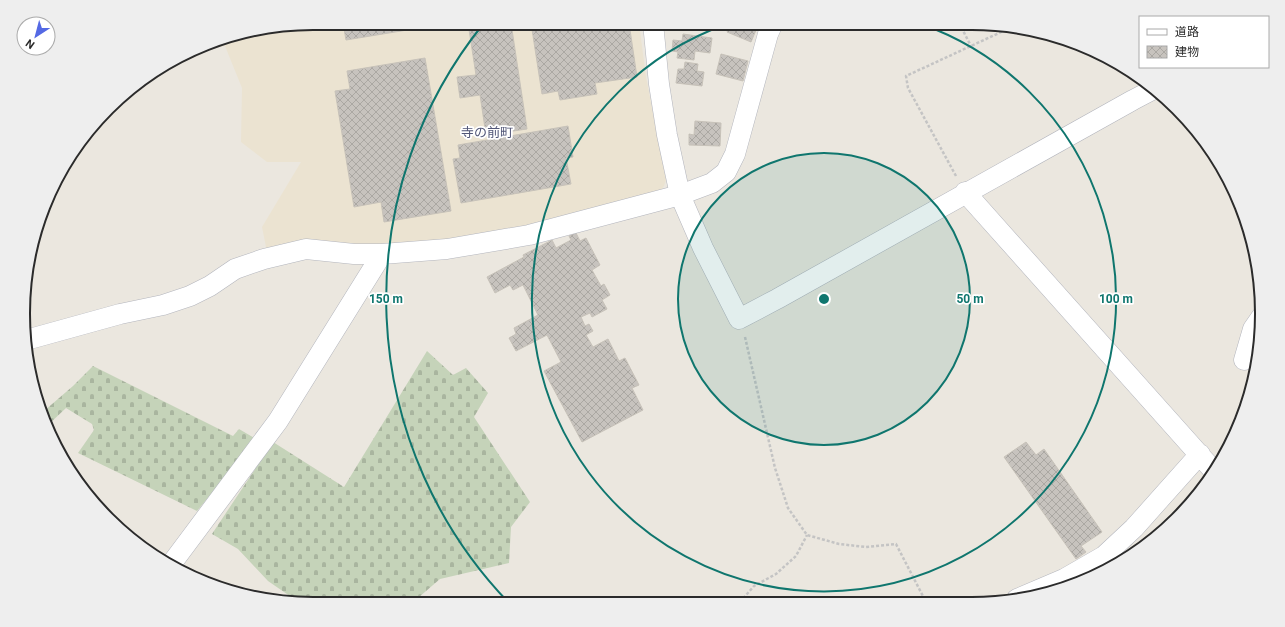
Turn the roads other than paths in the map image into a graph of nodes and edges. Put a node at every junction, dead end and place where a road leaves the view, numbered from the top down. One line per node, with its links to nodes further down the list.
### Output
1 (654, 30): 5 (street)
2 (770, 30): 5 (street)
3 (1148, 92): 4 (street)
4 (965, 192): 5 (street); 10 (street)
5 (680, 195): 6 (street)
6 (382, 254): 8 (street); 12 (street)
7 (1254, 327): 9 (street)
8 (31, 339)
9 (1244, 360)
10 (1200, 454): 11 (street); 13 (street)
11 (1210, 466)
12 (174, 560)
13 (1048, 586)

